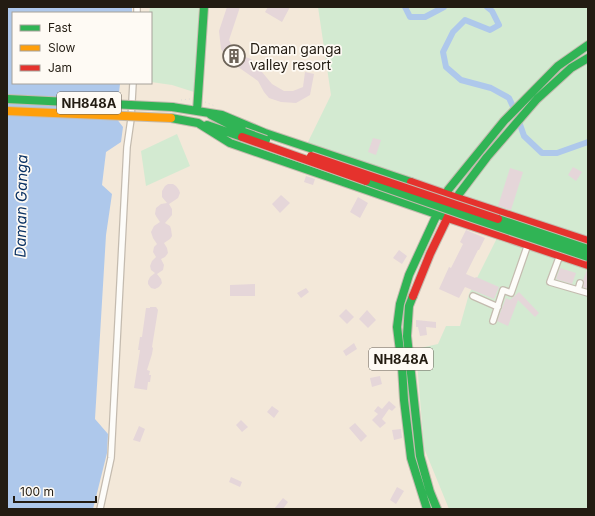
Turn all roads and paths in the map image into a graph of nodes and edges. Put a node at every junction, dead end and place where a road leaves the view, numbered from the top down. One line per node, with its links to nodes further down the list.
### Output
1 (204, 7): 7 (main road)
2 (588, 45): 11 (main road)
3 (588, 58): 12 (main road)
4 (134, 84): 27 (street)
5 (7, 99): 7 (main road, NH848A, bridge)
6 (7, 111): 9 (main road, NH848A, bridge)
7 (197, 111): 8 (main road)
8 (206, 113): 10 (main road); 11 (main road)
9 (198, 122): 10 (main road); 13 (main road, NH848A)
10 (243, 135): 17 (main road, bridge); 19 (main road, bridge)
11 (447, 194): 12 (main road); 13 (main road)
12 (457, 198): 14 (main road); 15 (main road)
13 (437, 214): 14 (main road, NH848A); 28 (main road, NH848A)
14 (448, 218): 16 (main road); 29 (main road, NH848A)
15 (588, 241)
16 (528, 244): 18 (main road); 25 (street)
17 (588, 249)
18 (560, 255): 20 (main road); 22 (street)
19 (588, 257)
20 (588, 264)
21 (580, 283): 22 (street)
22 (578, 290): 23 (street)
23 (588, 293)
24 (473, 296): 25 (street)
25 (498, 307): 26 (street)
26 (493, 321)
27 (100, 509)
28 (427, 509)
29 (437, 509)

